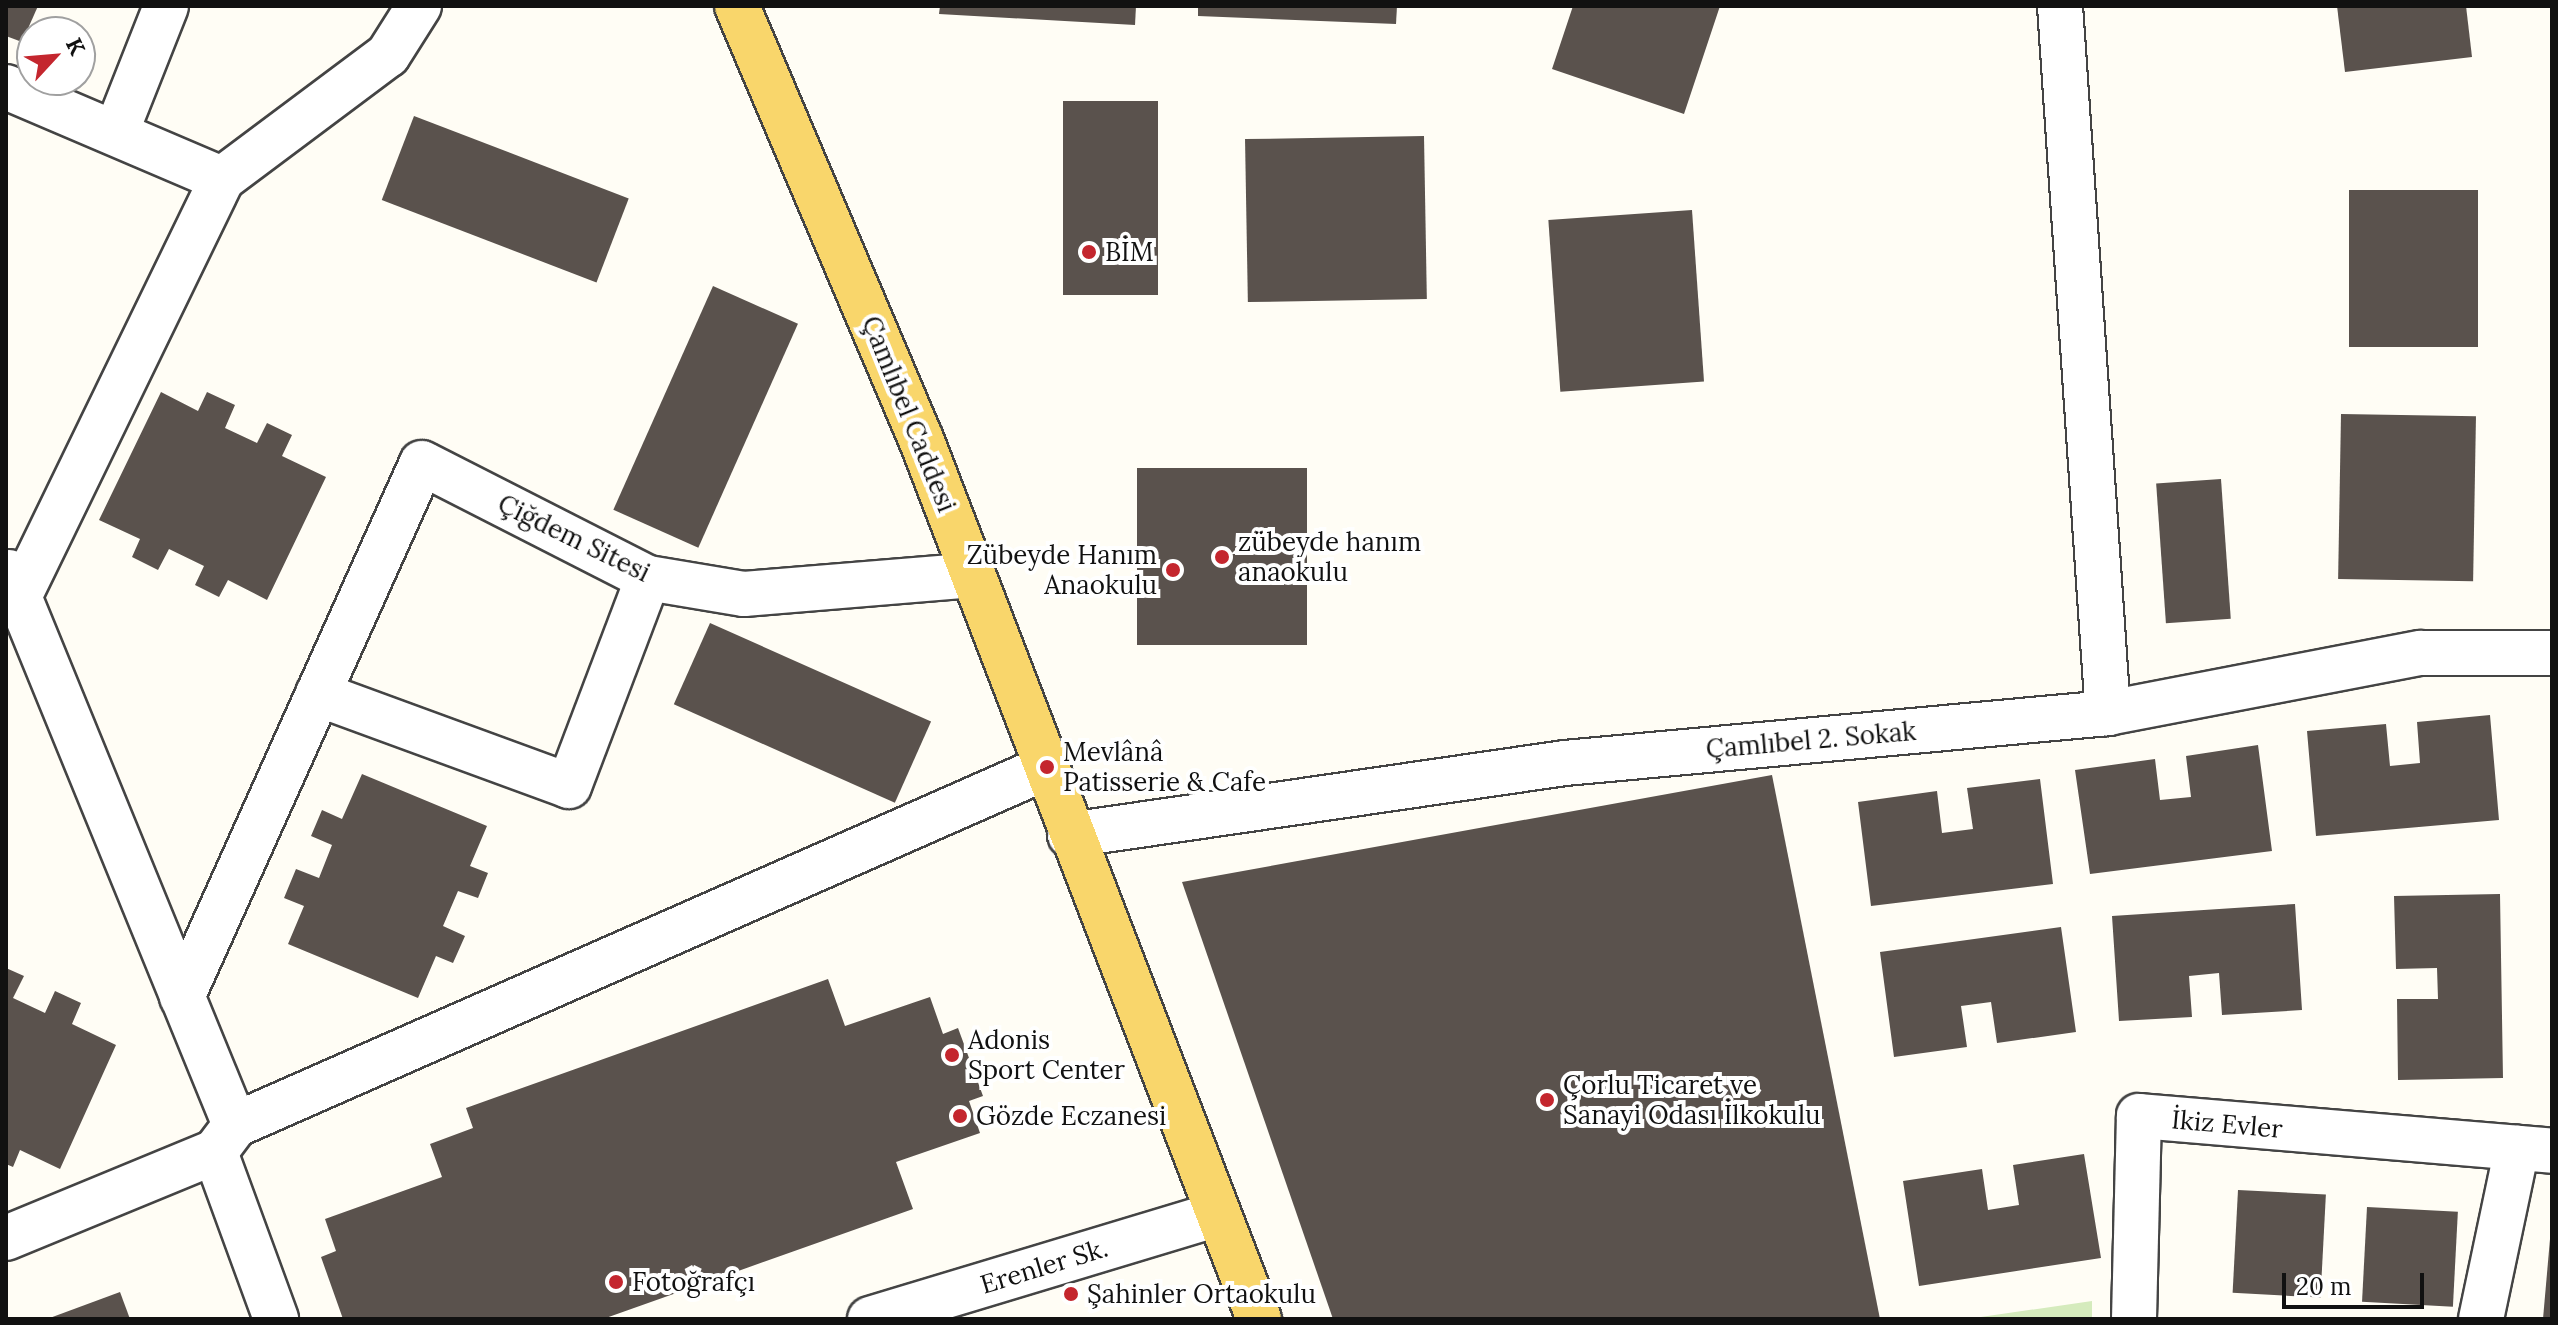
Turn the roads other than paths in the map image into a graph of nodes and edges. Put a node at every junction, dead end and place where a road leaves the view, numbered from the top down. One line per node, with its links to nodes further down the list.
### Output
1 (166, 6): 6 (street)
2 (419, 6): 7 (street)
3 (737, 6): 8 (main road, Çamlıbel Caddesi)
4 (2060, 6): 13 (street)
5 (6, 87): 6 (street)
6 (117, 130): 7 (street)
7 (222, 179): 10 (street)
8 (973, 575): 9 (street, Çiğdem Sitesi); 14 (main road, Çamlıbel Caddesi)
9 (648, 578): 12 (street); 12 (street, Çiğdem Sitesi)
10 (13, 581): 16 (street)
11 (2552, 653): 13 (street, Çamlıbel 2. Sokak)
12 (318, 694): 16 (street)
13 (2108, 713): 15 (street, Çamlıbel 2. Sokak)
14 (1047, 767): 15 (main road, Çamlıbel Caddesi); 17 (street)
15 (1070, 835): 19 (main road, Çamlıbel Caddesi)
16 (182, 997): 17 (street)
17 (225, 1139): 20 (street); 21 (street)
18 (2534, 1150): 24 (street, İkiz Evler); 25 (street, İkiz Evler)
19 (1218, 1214): 22 (street, Erenler Sk.); 23 (main road, Çamlıbel Caddesi)
20 (6, 1238)
21 (276, 1319)
22 (870, 1319)
23 (1259, 1319)
24 (2134, 1319)
25 (2481, 1319)

